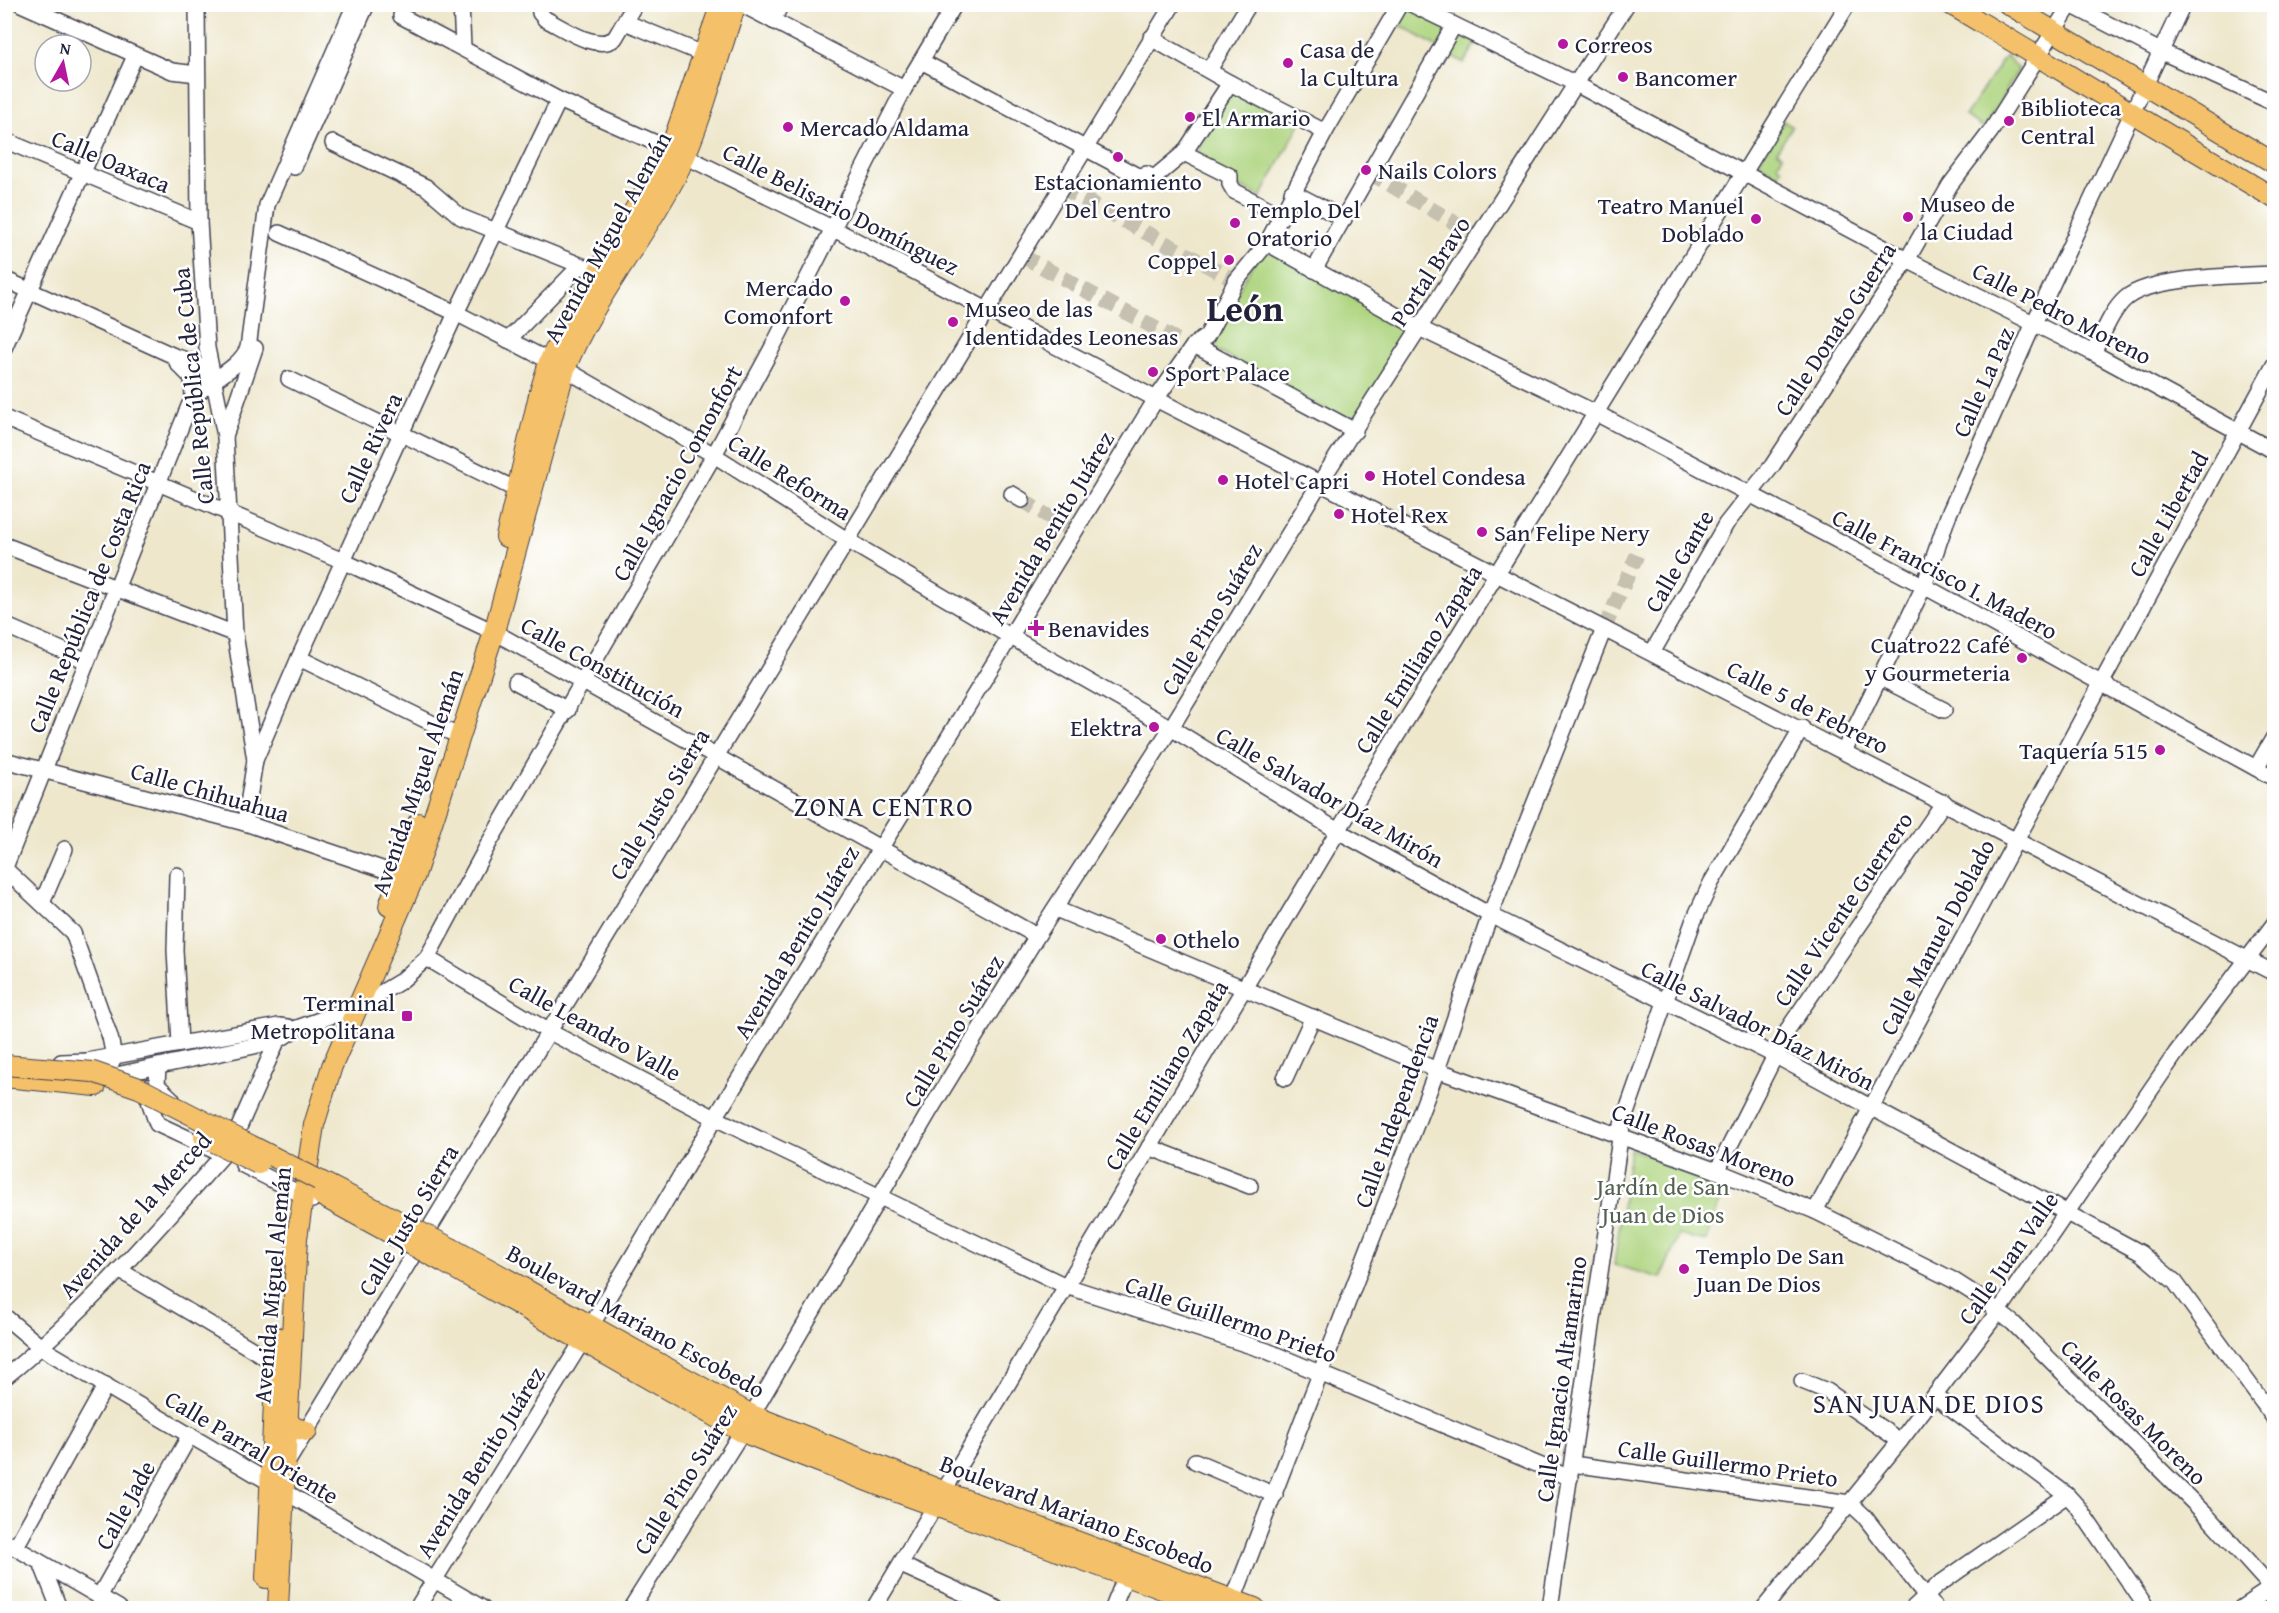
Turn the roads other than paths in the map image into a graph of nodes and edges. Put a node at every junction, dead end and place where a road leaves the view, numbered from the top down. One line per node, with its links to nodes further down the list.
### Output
1 (21, 4): 32 (street)
2 (196, 4): 36 (street, Calle República de Cuba)
3 (355, 4): 80 (street, Calle República de Costa Rica)
4 (367, 4): 88 (street)
5 (461, 4): 29 (street)
6 (539, 4): 25 (street)
7 (635, 4): 25 (street)
8 (721, 4): 31 (main road, Avenida Miguel Alemán)
9 (736, 4): 48 (main road, Avenida Miguel Alemán)
10 (741, 4): 24 (street)
11 (781, 4): 24 (street)
12 (955, 4): 34 (street, Calle Ignacio Comonfort)
13 (1173, 4): 28 (street, Calle Justo Sierra)
14 (1249, 4): 35 (street)
15 (1401, 4): 44 (street, Avenida Benito Juárez)
16 (1411, 4): 26 (street, Calle Pedro Moreno)
17 (1627, 4): 38 (street, Portal Bravo)
18 (1848, 4): 51 (street, Calle Emiliano Zapata)
19 (1950, 4): 33 (main road)
20 (2008, 4): 27 (main road)
21 (2183, 4): 30 (street, Calle La Paz)
22 (2071, 5): 27 (street, Calle Donato Guerra); 30 (street)
23 (401, 16): 29 (street, Calle Belisario Domínguez)
24 (773, 21): 40 (street)
25 (625, 22): 31 (street)
26 (1454, 25): 38 (street, Calle Pedro Moreno); 56 (street)
27 (2055, 31): 33 (street, Calle Donato Guerra); 39 (main road)
28 (1151, 38): 35 (street); 47 (street, Calle Justo Sierra)
29 (463, 47): 41 (street, Calle Belisario Domínguez)
30 (2162, 52): 39 (street, Calle La Paz); 42 (street)
31 (703, 54): 48 (main road, Avenida Miguel Alemán)
32 (135, 56): 36 (street); 52 (street)
33 (2036, 57): 43 (main road); 62 (street, Calle Donato Guerra)
34 (921, 61): 40 (street, Calle Ignacio Comonfort); 47 (street)
35 (1209, 70): 37 (street)
36 (198, 74): 57 (street, Calle República de Cuba)
37 (1230, 83): 44 (street); 49 (street)
38 (1574, 83): 51 (street, Calle Pedro Moreno); 71 (street, Portal Bravo)
39 (2146, 86): 43 (street, Calle La Paz); 50 (main road)
40 (904, 89): 58 (street, Calle Ignacio Comonfort)
41 (559, 100): 48 (street, Calle Belisario Domínguez); 59 (street, Calle Rivera)
42 (2274, 103)
43 (2134, 113): 54 (main road); 70 (street, Calle La Paz)
44 (1324, 132): 53 (street, Avenida Benito Juárez)
45 (4, 140): 52 (street, Calle Oaxaca)
46 (333, 143): 59 (street)
47 (1092, 148): 49 (street); 68 (street, Calle Justo Sierra)
48 (678, 153): 58 (street, Calle Belisario Domínguez); 63 (main road, Avenida Miguel Alemán); 77 (main road, Avenida Miguel Alemán)
49 (1184, 153): 55 (street)
50 (2274, 163)
51 (1743, 173): 62 (street, Calle Pedro Moreno); 83 (street, Calle Emiliano Zapata)
52 (83, 174): 57 (street, Calle Oaxaca); 67 (street)
53 (1292, 192): 55 (street, Avenida Benito Juárez); 56 (street)
54 (2274, 198)
55 (1280, 215): 61 (street, Avenida Benito Juárez)
56 (1344, 219): 64 (street)
57 (199, 222): 80 (street, Calle República de Cuba)
58 (832, 228): 68 (street, Calle Belisario Domínguez); 90 (street, Calle Ignacio Comonfort)
59 (496, 231): 63 (street); 69 (street, Calle Rivera)
60 (279, 233): 69 (street, Calle Reforma)
61 (1267, 243): 64 (street, Calle Francisco I. Madero); 73 (street, Avenida Benito Juárez)
62 (1907, 260): 70 (street, Calle Pedro Moreno); 94 (street, Calle Donato Guerra)
63 (589, 269): 72 (street); 77 (main road, Avenida Miguel Alemán)
64 (1314, 270): 71 (street, Calle Francisco I. Madero)
65 (2274, 274): 75 (street)
66 (4, 279): 67 (street)
67 (30, 291): 74 (street); 76 (street)
68 (987, 310): 82 (street, Calle Belisario Domínguez); 96 (street, Calle Justo Sierra)
69 (456, 313): 72 (street, Calle Reforma); 87 (street, Calle Rivera)
70 (2034, 323): 75 (street, Calle Pedro Moreno); 100 (street, Calle La Paz)
71 (1419, 328): 83 (street, Calle Francisco I. Madero); 85 (street, Portal Bravo)
72 (508, 340): 77 (street, Calle Reforma)
73 (1194, 345): 82 (street, Avenida Benito Juárez); 85 (street)
74 (4, 348)
75 (2093, 353): 86 (street, Calle Pedro Moreno)
76 (174, 356): 80 (street); 81 (street)
77 (557, 365): 90 (street, Calle Reforma); 93 (main road, Avenida Miguel Alemán); 103 (main road, Avenida Miguel Alemán)
78 (2274, 365): 86 (street, Calle Libertad)
79 (289, 379): 87 (street)
80 (212, 380): 81 (street, Calle República de Costa Rica); 88 (street, Calle República de Cuba)
81 (194, 397): 92 (street, Calle República de Costa Rica)
82 (1156, 399): 91 (street, Calle Belisario Domínguez); 106 (street, Avenida Benito Juárez)
83 (1594, 412): 94 (street, Calle Francisco I. Madero); 99 (street, Calle Emiliano Zapata)
84 (4, 418): 92 (street, Calle Constitución)
85 (1355, 431): 91 (street, Portal Bravo)
86 (2238, 432): 89 (street, Calle Pedro Moreno); 113 (street, Calle Libertad)
87 (401, 435): 93 (street); 98 (street, Calle Rivera)
88 (225, 436): 95 (street, Calle República de Cuba)
89 (2274, 451)
90 (714, 455): 96 (street, Calle Reforma); 112 (street, Calle Ignacio Comonfort)
91 (1321, 481): 99 (street, Calle 5 de Febrero); 116 (street, Calle Pino Suárez)
92 (159, 485): 95 (street, Calle Constitución); 101 (street, Calle República de Costa Rica)
93 (517, 490): 103 (main road, Avenida Miguel Alemán)
94 (1748, 494): 100 (street, Calle Francisco I. Madero); 107 (street, Calle Gante)
95 (231, 514): 98 (street, Calle Constitución); 105 (street, Calle República de Cuba)
96 (847, 540): 106 (street, Calle Reforma); 121 (street, Calle Justo Sierra)
97 (4, 545): 101 (street)
98 (343, 561): 103 (street, Calle Constitución); 108 (street, Calle Rivera)
99 (1498, 574): 104 (street, Calle 5 de Febrero); 129 (street, Calle Emiliano Zapata)
100 (1924, 586): 110 (street, Calle La Paz); 113 (street, Calle Francisco I. Madero)
101 (117, 590): 105 (street); 109 (street, Calle República de Costa Rica)
102 (4, 625): 109 (street)
103 (488, 629): 112 (street, Calle Constitución); 118 (main road, Avenida Miguel Alemán); 146 (main road, Avenida Miguel Alemán)
104 (1605, 629): 107 (street, Calle 5 de Febrero); 138 (street, Calle Independencia)
105 (235, 634): 123 (street, Calle República de Cuba)
106 (1011, 637): 116 (street, Calle Reforma); 131 (street, Avenida Benito Juárez)
107 (1652, 653): 117 (street, Calle 5 de Febrero)
108 (299, 658): 118 (street); 123 (street, Calle Rivera)
109 (87, 661): 125 (street, Calle República de Costa Rica)
110 (1879, 677): 115 (street); 120 (street, Calle La Paz)
111 (516, 682): 114 (street)
112 (584, 682): 114 (street, Calle Ignacio Comonfort); 121 (street, Calle Constitución)
113 (2101, 685): 124 (street, Calle Francisco I. Madero); 130 (street, Calle Manuel Doblado)
114 (568, 710): 141 (street, Calle Ignacio Comonfort)
115 (1944, 710)
116 (1171, 728): 129 (street, Calle Salvador Díaz Mirón); 137 (street, Calle Pino Suárez)
117 (1802, 728): 120 (street, Calle 5 de Febrero); 145 (street, Calle Ignacio Altamarino)
118 (450, 732): 135 (main road, Avenida Miguel Alemán)
119 (2274, 737): 124 (street)
120 (1844, 751): 127 (street, Calle 5 de Febrero)
121 (715, 755): 131 (street, Calle Constitución); 148 (street, Calle Justo Sierra)
122 (4, 760): 125 (street, Calle Chihuahua)
123 (255, 760): 128 (street, Calle Rivera)
124 (2256, 768): 126 (street, Calle Francisco I. Madero)
125 (44, 770): 128 (street, Calle Chihuahua); 133 (street, Calle República de Costa Rica)
126 (2274, 778)
127 (1944, 802): 130 (street, Calle 5 de Febrero); 151 (street, Calle Vicente Guerrero)
128 (245, 823): 135 (street, Calle Chihuahua)
129 (1338, 831): 138 (street, Calle Salvador Díaz Mirón); 144 (street, Calle Emiliano Zapata)
130 (2016, 839): 142 (street, Calle 5 de Febrero); 161 (street, Calle Manuel Doblado)
131 (880, 848): 140 (street, Calle Constitución); 162 (street, Avenida Benito Juárez)
132 (65, 849): 136 (street)
133 (5, 869): 136 (street)
134 (177, 875): 150 (street)
135 (400, 875): 146 (main road, Avenida Miguel Alemán)
136 (42, 903): 152 (street)
137 (1056, 909): 140 (street, Calle Pino Suárez); 144 (street, Calle Rosas Moreno)
138 (1490, 915): 145 (street, Calle Salvador Díaz Mirón); 156 (street, Calle Independencia)
139 (2274, 924): 142 (street, Calle Juan Valle)
140 (1037, 936): 171 (street, Calle Pino Suárez)
141 (427, 958): 146 (street); 148 (street, Calle Leandro Valle)
142 (2248, 959): 143 (street, Calle 5 de Febrero); 173 (street, Calle Juan Valle)
143 (2274, 973)
144 (1244, 989): 147 (street, Calle Rosas Moreno); 165 (street, Calle Emiliano Zapata)
145 (1664, 1002): 151 (street, Calle Salvador Díaz Mirón); 164 (street, Calle Ignacio Altamarino)
146 (352, 1009): 149 (street); 167 (main road, Avenida Miguel Alemán)
147 (1313, 1017): 156 (street, Calle Rosas Moreno); 159 (street)
148 (548, 1031): 162 (street, Calle Leandro Valle); 174 (street, Calle Justo Sierra)
149 (278, 1033): 150 (street); 155 (street); 163 (street, Avenida de la Merced)
150 (180, 1044): 152 (street)
151 (1774, 1055): 161 (street, Calle Salvador Díaz Mirón); 168 (street, Calle Vicente Guerrero)
152 (114, 1057): 153 (street); 160 (street)
153 (4, 1059)
154 (4, 1065): 176 (main road, Boulevard Mariano Escobedo, bridge)
155 (158, 1066): 157 (street); 163 (street)
156 (1437, 1070): 164 (street, Calle Rosas Moreno); 184 (street, Calle Independencia)
157 (138, 1071): 160 (street); 166 (street)
158 (4, 1077): 160 (main road, Boulevard Mariano Escobedo)
159 (1285, 1078)
160 (87, 1084): 176 (main road, Boulevard Mariano Escobedo, bridge)
161 (1870, 1108): 172 (street, Calle Manuel Doblado); 173 (street, Calle Salvador Díaz Mirón)
162 (715, 1118): 171 (street, Calle Leandro Valle); 181 (street, Avenida Benito Juárez)
163 (236, 1134): 166 (street, Avenida de la Merced); 167 (street)
164 (1619, 1137): 168 (street, Calle Rosas Moreno); 197 (street, Calle Ignacio Altamarino)
165 (1149, 1146): 169 (street); 178 (street, Calle Emiliano Zapata)
166 (223, 1155): 170 (street); 177 (street, Avenida de la Merced)
167 (301, 1166): 170 (main road, Avenida Miguel Alemán); 174 (street)
168 (1717, 1171): 172 (street, Calle Rosas Moreno)
169 (1250, 1186)
170 (297, 1193): 175 (street); 183 (main road, Avenida Miguel Alemán); 190 (main road, Avenida Miguel Alemán)
171 (880, 1196): 178 (street, Calle Guillermo Prieto); 191 (street, Calle Pino Suárez)
172 (1815, 1211): 179 (street, Calle Rosas Moreno)
173 (2067, 1214): 179 (street, Calle Juan Valle); 189 (street, Calle Salvador Díaz Mirón)
174 (428, 1231): 175 (street, Calle Justo Sierra); 176 (street)
175 (415, 1253): 176 (street); 192 (street, Calle Justo Sierra)
176 (444, 1253): 181 (main road, Boulevard Mariano Escobedo)
177 (119, 1270): 182 (street, Avenida de la Merced); 183 (street)
178 (1065, 1286): 184 (street, Calle Guillermo Prieto); 201 (street, Calle Emiliano Zapata)
179 (2000, 1311): 188 (street, Calle Juan Valle); 208 (street, Calle Rosas Moreno)
180 (4, 1316): 182 (street, Calle Parral Oriente)
181 (584, 1328): 191 (main road, Boulevard Mariano Escobedo); 207 (street, Avenida Benito Juárez)
182 (42, 1348): 185 (street, Avenida de la Merced); 187 (street, Calle Parral Oriente)
183 (275, 1363): 198 (main road, Avenida Miguel Alemán)
184 (1322, 1374): 197 (street, Calle Guillermo Prieto); 199 (street, Calle Independencia)
185 (4, 1378)
186 (1802, 1381): 194 (street)
187 (106, 1385): 193 (street, Calle Parral Oriente); 203 (street)
188 (1935, 1396): 194 (street, Calle Juan Valle); 200 (street)
189 (2274, 1418)
190 (287, 1420): 192 (main road); 196 (main road, Avenida Miguel Alemán)
191 (747, 1423): 201 (main road, Boulevard Mariano Escobedo); 219 (street, Calle Pino Suárez)
192 (307, 1431): 196 (street, Calle Justo Sierra)
193 (190, 1435): 198 (street, Calle Parral Oriente); 209 (street, Calle Jade)
194 (1900, 1441): 202 (street, Calle Juan Valle)
195 (1195, 1461): 199 (street)
196 (286, 1464): 198 (main road, Avenida Miguel Alemán)
197 (1571, 1471): 202 (street, Calle Guillermo Prieto); 225 (street, Calle Ignacio Altamarino)
198 (277, 1489): 207 (street, Calle Parral Oriente); 215 (main road, Avenida Miguel Alemán); 216 (main road, Avenida Miguel Alemán)
199 (1275, 1495): 211 (street, Calle Independencia)
200 (2067, 1495): 210 (street); 228 (street)
201 (940, 1499): 205 (street, Calle Emiliano Zapata); 206 (main road, Boulevard Mariano Escobedo); 211 (main road, Boulevard Mariano Escobedo)
202 (1850, 1503): 210 (street, Calle Guillermo Prieto); 226 (street, Calle Juan Valle)
203 (10, 1545): 204 (street)
204 (42, 1565): 209 (street); 213 (street)
205 (901, 1565): 212 (street); 220 (street, Calle Emiliano Zapata)
206 (1126, 1575): 222 (street); 223 (main road, Boulevard Mariano Escobedo)
207 (433, 1582): 217 (street, Avenida Benito Juárez); 218 (street, Calle Parral Oriente)
208 (2273, 1587): 229 (street)
209 (99, 1597): 214 (street)
210 (1930, 1602): 227 (street)
211 (1232, 1604): 224 (main road, Boulevard Mariano Escobedo)
212 (978, 1605): 221 (street)
213 (59, 1608)
214 (119, 1608)
215 (265, 1608)
216 (278, 1608)
217 (417, 1608)
218 (482, 1608)
219 (631, 1608)
220 (874, 1608)
221 (996, 1608)
222 (1113, 1608)
223 (1214, 1608)
224 (1255, 1608)
225 (1550, 1608)
226 (1764, 1608)
227 (1914, 1608)
228 (2147, 1608)
229 (2241, 1608)

